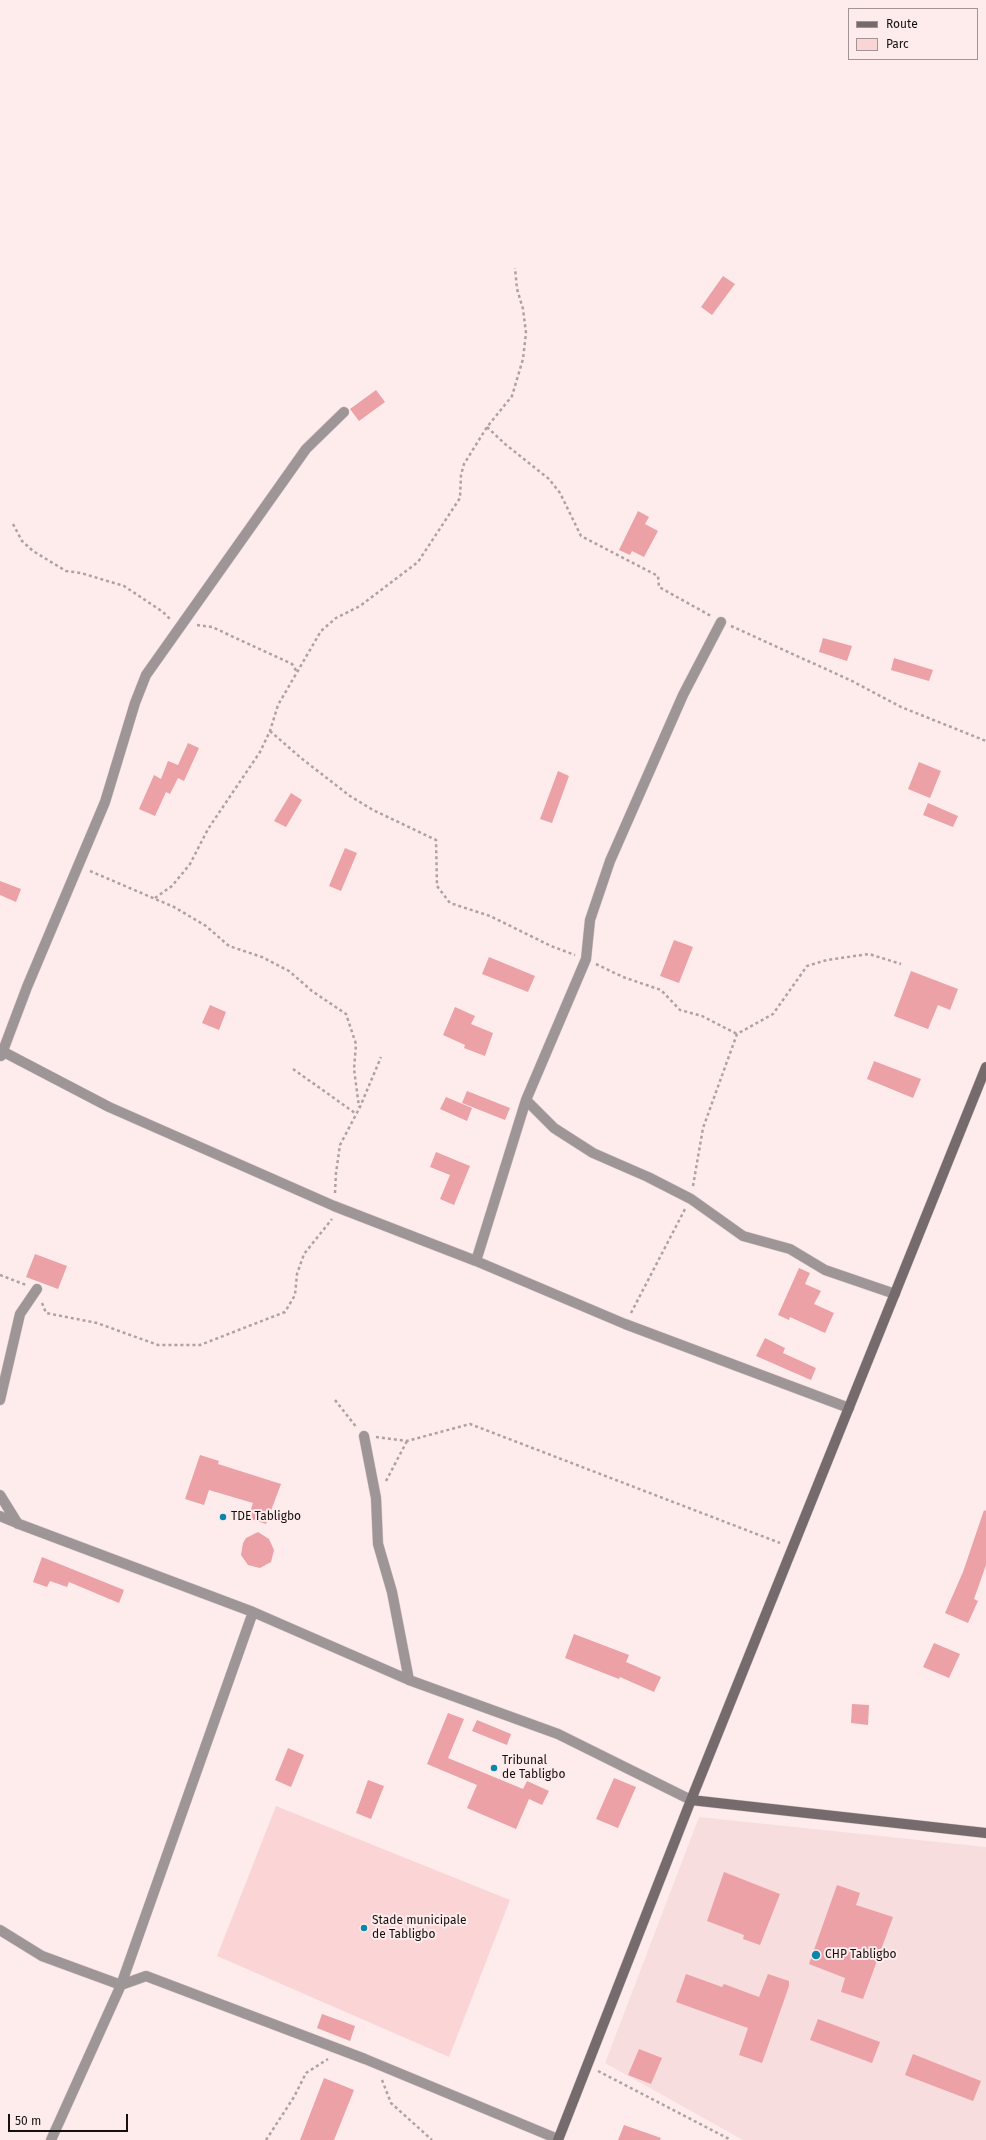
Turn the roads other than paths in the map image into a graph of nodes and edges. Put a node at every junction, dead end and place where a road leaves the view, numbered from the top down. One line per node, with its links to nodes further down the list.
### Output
1 (344, 412): 3 (street)
2 (721, 622): 6 (street)
3 (1, 1053): 7 (street)
4 (986, 1068): 5 (street)
5 (983, 1086): 9 (street)
6 (526, 1100): 7 (street); 9 (street)
7 (476, 1261): 11 (street)
8 (37, 1289): 10 (street)
9 (895, 1294): 11 (street)
10 (0, 1400)
11 (849, 1408): 18 (street)
12 (364, 1436): 17 (street)
13 (0, 1495): 15 (street)
14 (0, 1516): 15 (street)
15 (18, 1524): 16 (street)
16 (253, 1612): 17 (street); 21 (street)
17 (409, 1680): 18 (street)
18 (691, 1800): 19 (street); 22 (street)
19 (986, 1833)
20 (0, 1930): 21 (street)
21 (121, 1985): 22 (street); 23 (street)
22 (558, 2139)
23 (51, 2140)

